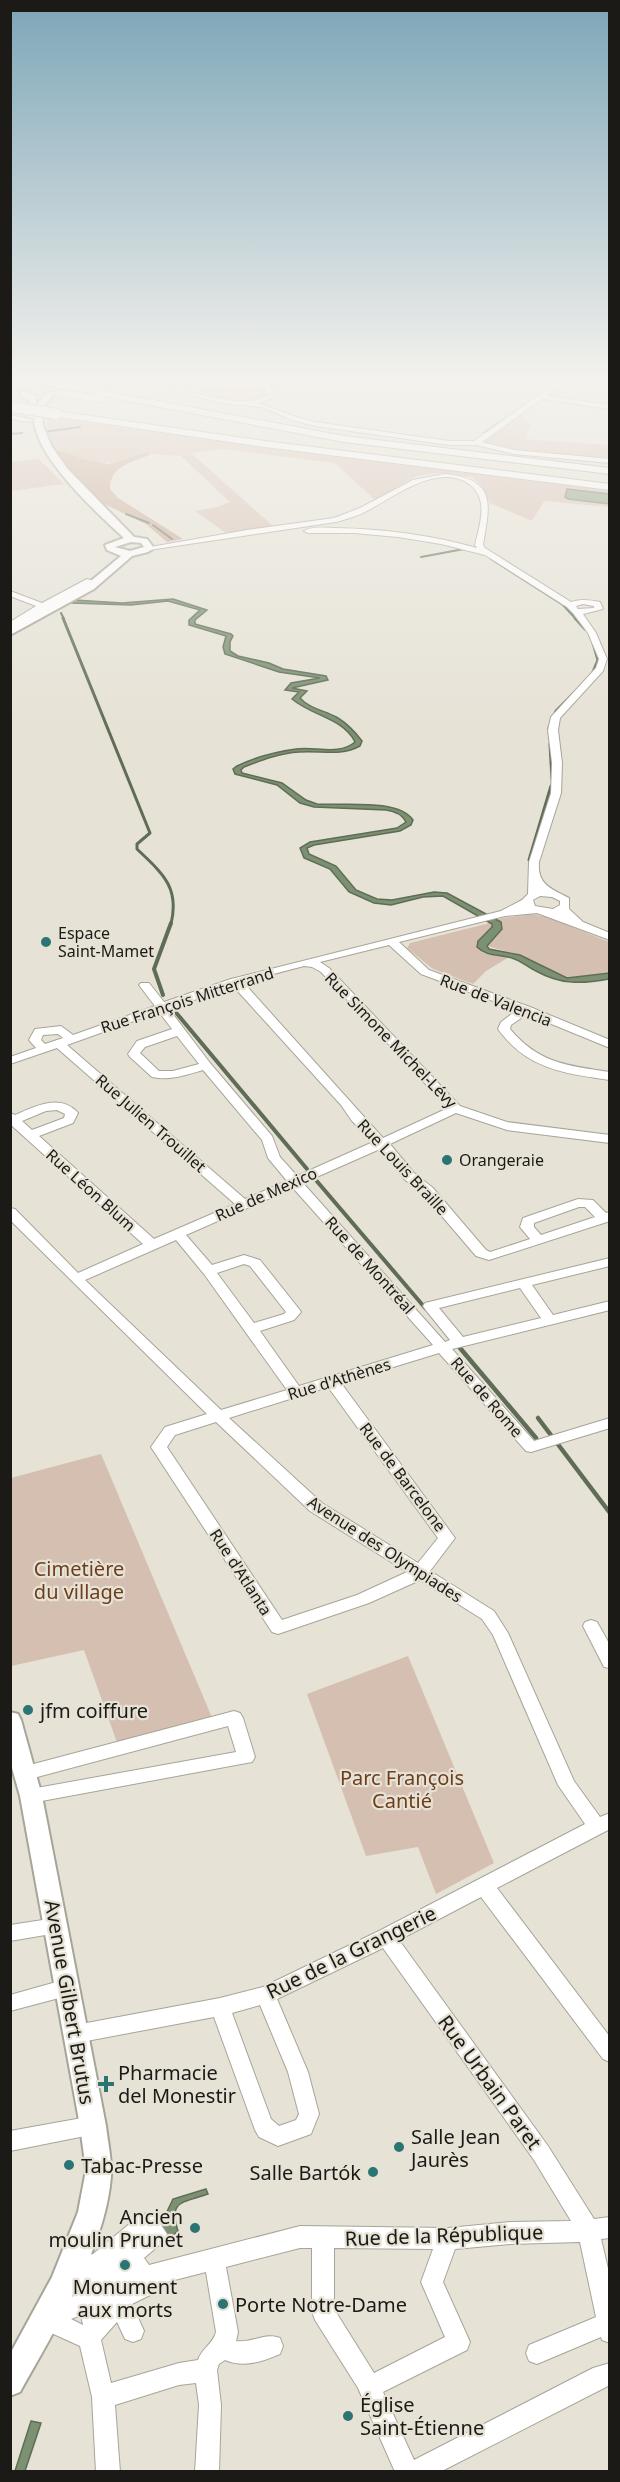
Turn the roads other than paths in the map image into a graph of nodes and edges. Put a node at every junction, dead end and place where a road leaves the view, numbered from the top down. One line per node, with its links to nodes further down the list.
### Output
1 (84, 498): 8 (main road)
2 (91, 498): 6 (main road)
3 (387, 498): 5 (street)
4 (483, 498): 9 (street)
5 (247, 532): 7 (street); 9 (street)
6 (131, 539): 7 (main road); 8 (main road)
7 (148, 545): 10 (main road)
8 (115, 547): 10 (main road); 11 (main road)
9 (486, 553): 16 (street)
10 (129, 554): 18 (main road)
11 (90, 582): 15 (street); 18 (main road)
12 (10, 593): 15 (street)
13 (609, 600): 14 (street)
14 (593, 603): 16 (street); 17 (street)
15 (42, 606): 18 (street)
16 (574, 606): 17 (street)
17 (585, 617): 19 (street)
18 (10, 629)
19 (533, 872): 20 (street); 21 (street)
20 (547, 893): 21 (street); 22 (street)
21 (530, 898): 23 (street); 24 (street)
22 (563, 909): 23 (street); 25 (street)
23 (541, 911): 24 (street); 25 (street)
24 (501, 914): 27 (street, Rue François Mitterrand)
25 (579, 924): 26 (street)
26 (609, 937)
27 (391, 941): 28 (street, Rue François Mitterrand); 32 (street, Rue de Valencia)
28 (309, 963): 29 (street, Rue François Mitterrand); 41 (street, Rue Simone Michel-Lévy)
29 (235, 981): 31 (street, Rue François Mitterrand); 45 (street, Rue Louis Braille)
30 (145, 985): 31 (street, Rue de Montréal)
31 (159, 1007): 33 (street, Rue de Montréal); 34 (street, Rue François Mitterrand)
32 (526, 1009): 36 (street, Rue de Valencia); 40 (street)
33 (179, 1031): 39 (street, Rue de Montréal); 39 (street)
34 (70, 1039): 35 (street, Rue François Mitterrand); 37 (street)
35 (58, 1043): 37 (street, Rue François Mitterrand); 47 (street, Rue Julien Trouillet)
36 (609, 1045)
37 (43, 1049): 38 (street, Rue François Mitterrand)
38 (10, 1061)
39 (206, 1066): 46 (street, Rue de Montréal)
40 (609, 1076)
41 (456, 1109): 44 (street, Rue Simone Michel-Lévy); 45 (street, Rue de Mexico)
42 (12, 1118): 43 (street, Rue Léon Blum); 43 (street, Rue Léon Blum)
43 (30, 1135): 52 (street, Rue Léon Blum)
44 (609, 1139)
45 (382, 1144): 46 (street, Rue de Mexico); 51 (street, Rue Louis Braille)
46 (296, 1183): 47 (street, Rue de Mexico); 61 (street, Rue de Montréal)
47 (243, 1204): 50 (street, Rue de Mexico)
48 (10, 1212): 55 (street, Avenue des Olympiades)
49 (607, 1217): 51 (street, Rue Louis Braille); 51 (street)
50 (178, 1234): 52 (street, Rue de Mexico); 54 (street)
51 (538, 1240)
52 (152, 1245): 55 (street, Rue de Mexico)
53 (609, 1262): 56 (street)
54 (209, 1271): 59 (street); 59 (street)
55 (76, 1279): 64 (street, Avenue des Olympiades)
56 (523, 1283): 58 (street); 60 (street)
57 (609, 1305): 58 (street, Rue d'Athènes)
58 (550, 1320): 60 (street, Rue d'Athènes)
59 (252, 1329): 63 (street)
60 (460, 1343): 61 (street, Rue d'Athènes)
61 (443, 1347): 62 (street, Rue d'Athènes); 65 (street, Rue de Rome)
62 (332, 1382): 63 (street, Rue d'Athènes); 66 (street, Rue de Barcelone)
63 (296, 1392): 64 (street, Rue d'Athènes)
64 (218, 1416): 66 (street, Avenue des Olympiades); 66 (street, Rue d'Atlanta)
65 (609, 1423)
66 (420, 1573): 72 (street, Avenue des Olympiades)
67 (591, 1626): 68 (street)
68 (609, 1662)
69 (10, 1720): 70 (main road, Avenue Gilbert Brutus)
70 (19, 1762): 71 (main road, Avenue Gilbert Brutus); 71 (street)
71 (31, 1796): 74 (main road, Avenue Gilbert Brutus)
72 (603, 1823): 73 (street, Rue de la Grangerie)
73 (484, 1886): 76 (street, Rue de la Grangerie); 82 (street)
74 (56, 1926): 75 (street); 77 (main road, Avenue Gilbert Brutus)
75 (10, 1933)
76 (386, 1937): 78 (street, Rue de la Grangerie); 85 (street, Rue Urbain Paret)
77 (67, 1988): 79 (street); 81 (main road, Avenue Gilbert Brutus)
78 (266, 1995): 80 (street, Rue de la Grangerie); 80 (street)
79 (12, 2003)
80 (220, 2007): 81 (street, Rue de la Grangerie)
81 (76, 2034): 83 (main road, Avenue Gilbert Brutus)
82 (609, 2053)
83 (93, 2126): 84 (street); 92 (main road, Avenue Gilbert Brutus)
84 (10, 2141)
85 (599, 2229): 87 (street, Rue de la République); 93 (street, Rue Urbain Paret)
86 (323, 2239): 87 (street, Rue de la République); 88 (street, Rue de la République); 101 (street)
87 (448, 2239): 101 (street)
88 (218, 2258): 89 (street); 95 (street)
89 (145, 2277): 90 (street); 91 (street)
90 (117, 2297): 91 (street); 91 (street); 94 (street)
91 (88, 2302): 92 (street)
92 (46, 2319): 100 (main road, Avenue Gilbert Brutus); 102 (street)
93 (608, 2327): 97 (street)
94 (133, 2331)
95 (225, 2346): 96 (street); 98 (street)
96 (272, 2346)
97 (537, 2354)
98 (206, 2370): 102 (street); 105 (street)
99 (609, 2374): 103 (street)
100 (10, 2382)
101 (368, 2383): 106 (street)
102 (103, 2397): 104 (street)
103 (429, 2468)
104 (108, 2472)
105 (207, 2472)
106 (407, 2472)

